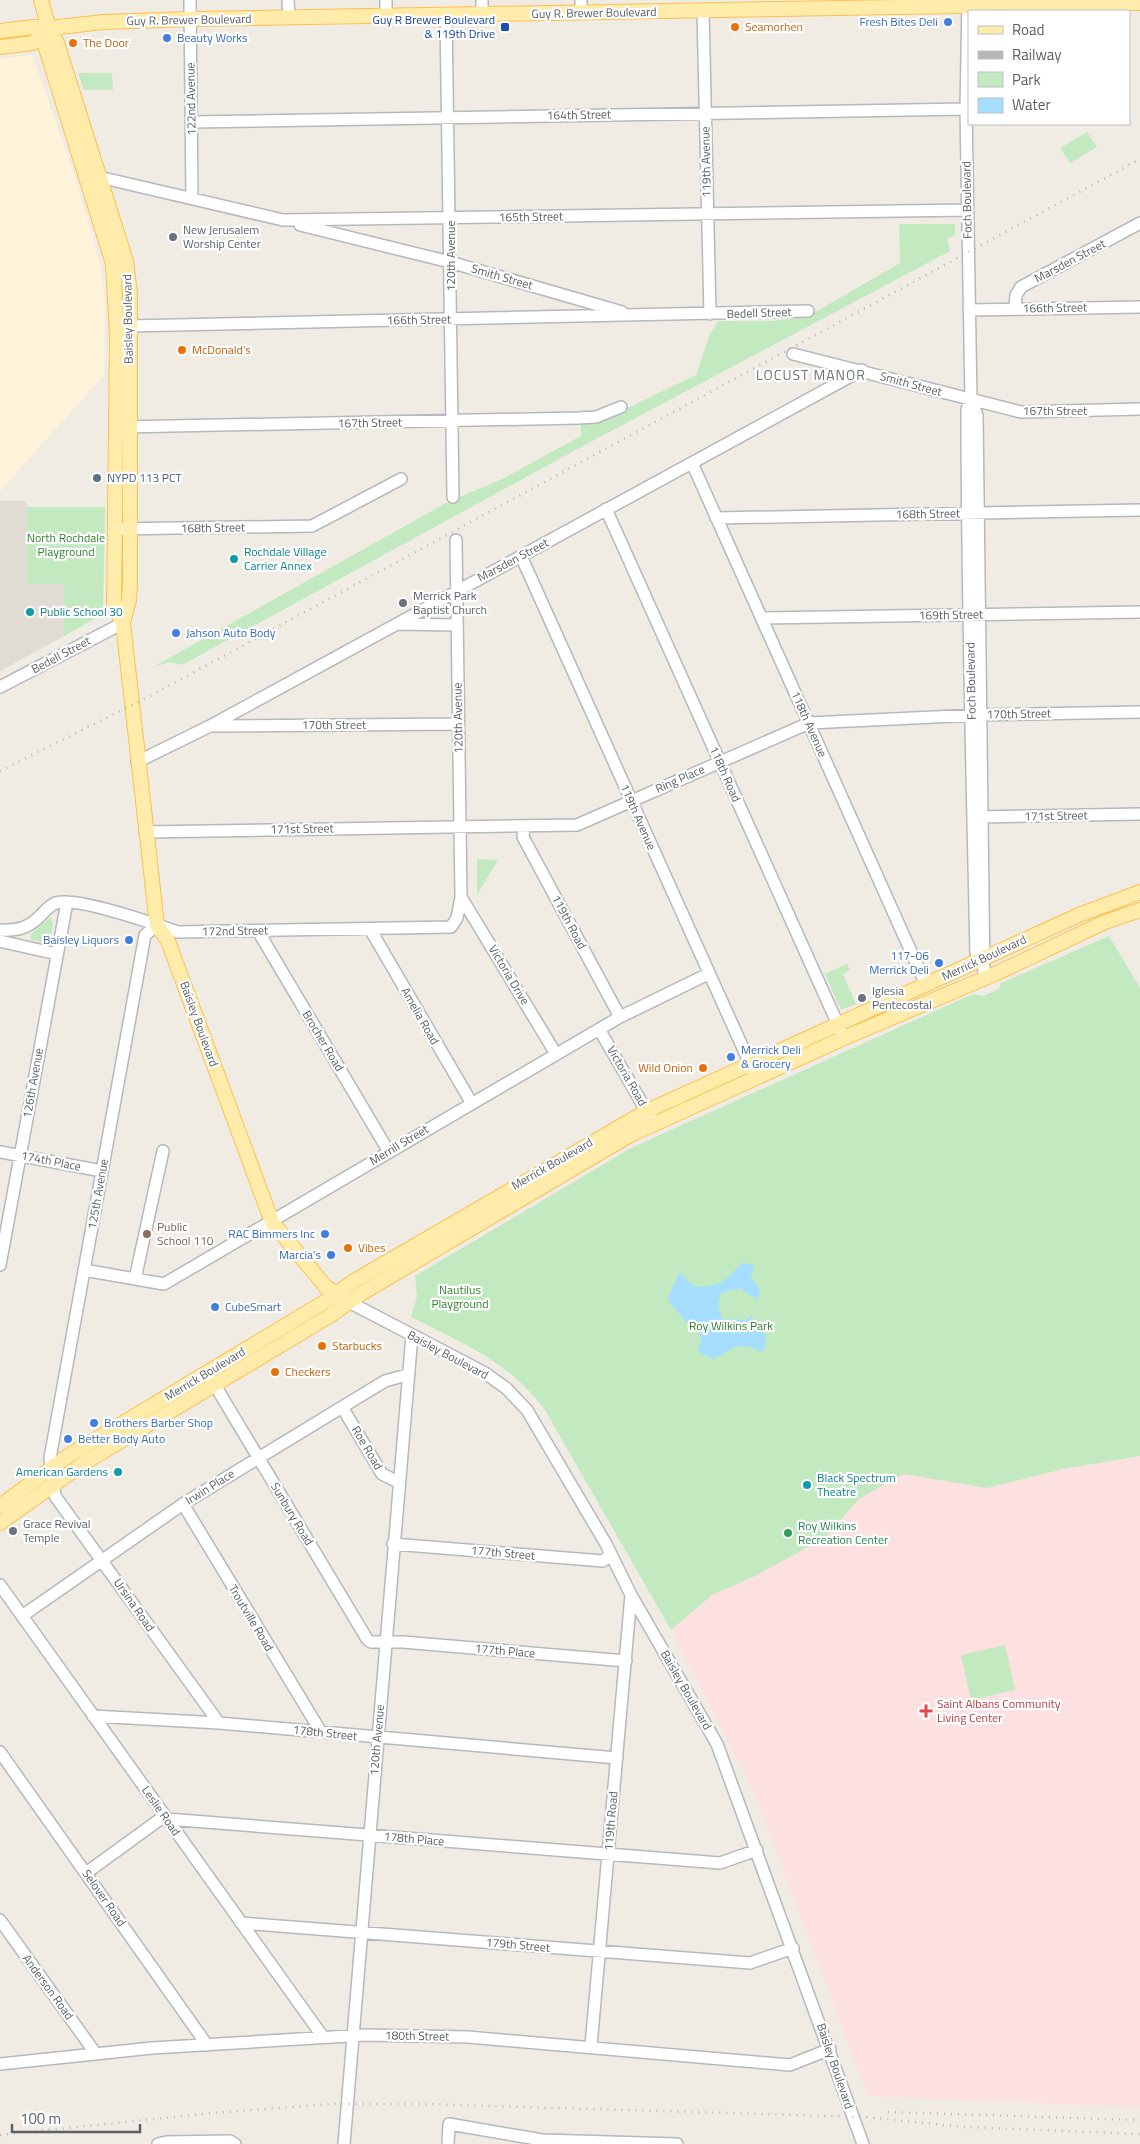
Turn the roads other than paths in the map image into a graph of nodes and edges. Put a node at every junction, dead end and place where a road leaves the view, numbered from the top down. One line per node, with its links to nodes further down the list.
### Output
1 (41, 0): 18 (main road, Baisley Boulevard)
2 (190, 0): 17 (street, 122nd Avenue)
3 (288, 0): 16 (street)
4 (386, 0): 15 (street)
5 (482, 0): 14 (street)
6 (1140, 2): 7 (main road, Guy R. Brewer Boulevard)
7 (968, 3): 8 (main road, Guy R. Brewer Boulevard); 21 (street, Foch Boulevard)
8 (875, 4): 9 (main road, Guy R. Brewer Boulevard)
9 (775, 5): 12 (main road, Guy R. Brewer Boulevard)
10 (677, 6): 11 (main road, Guy R. Brewer Boulevard); 12 (main road, Guy R. Brewer Boulevard)
11 (581, 7): 14 (main road, Guy R. Brewer Boulevard)
12 (703, 11): 22 (street, 119th Avenue)
13 (446, 14): 14 (main road, Guy R. Brewer Boulevard); 15 (main road, Guy R. Brewer Boulevard); 23 (street, 120th Avenue)
14 (482, 14)
15 (386, 16): 16 (main road, Guy R. Brewer Boulevard)
16 (289, 18): 17 (main road, Guy R. Brewer Boulevard)
17 (190, 19): 18 (main road, Guy R. Brewer Boulevard); 24 (street, 122nd Avenue)
18 (49, 28): 19 (main road, Guy R. Brewer Boulevard); 20 (main road); 25 (main road, Baisley Boulevard)
19 (0, 31)
20 (0, 47)
21 (966, 109): 22 (street, 164th Street); 27 (street, Foch Boulevard)
22 (705, 113): 23 (street, 164th Street); 28 (street, 119th Avenue)
23 (448, 117): 24 (street, 164th Street); 29 (street, 120th Avenue)
24 (192, 122): 26 (street, 122nd Avenue)
25 (93, 178): 26 (street, 165th Street); 42 (main road, Baisley Boulevard)
26 (192, 198): 31 (street, 165th Street)
27 (967, 210): 28 (street, 165th Street); 37 (street, Foch Boulevard)
28 (708, 214): 29 (street, 165th Street); 39 (street, 119th Avenue)
29 (450, 218): 30 (street, 165th Street); 34 (street, 120th Avenue)
30 (360, 219): 31 (street, 165th Street); 33 (street)
31 (283, 220): 33 (street, Smith Street)
32 (1140, 223): 36 (street, Marsden Street)
33 (358, 239): 34 (street, Smith Street)
34 (450, 262): 40 (street, Smith Street); 41 (street, 120th Avenue)
35 (1140, 307): 36 (street, 166th Street)
36 (1015, 309): 37 (street, 166th Street)
37 (969, 310): 45 (street, Foch Boulevard)
38 (808, 311): 39 (street, Bedell Street)
39 (710, 314): 40 (street, 166th Street)
40 (634, 316): 41 (street, 166th Street)
41 (451, 320): 42 (street, 166th Street); 48 (street, 120th Avenue)
42 (123, 325): 49 (main road, Baisley Boulevard)
43 (793, 354): 44 (street, Smith Street)
44 (862, 370): 45 (street, Smith Street); 50 (street, Marsden Street)
45 (971, 400): 47 (street, 167th Street); 55 (street, Foch Boulevard)
46 (622, 407): 48 (street, 167th Street)
47 (1140, 410)
48 (453, 421): 49 (street, 167th Street); 52 (street, 120th Avenue)
49 (123, 427): 57 (main road, Baisley Boulevard)
50 (692, 463): 53 (street, Marsden Street); 56 (street, 118th Avenue)
51 (401, 479): 57 (street, 168th Street)
52 (453, 498)
53 (606, 509): 59 (street, Marsden Street); 74 (street, 118th Road)
54 (1140, 510): 55 (street, 168th Street)
55 (973, 513): 56 (street, 168th Street); 62 (street, Foch Boulevard)
56 (716, 518): 63 (street, 118th Avenue)
57 (122, 529): 64 (main road, Baisley Boulevard)
58 (456, 540): 60 (street, 120th Avenue)
59 (521, 556): 60 (street, Marsden Street); 75 (street, 119th Avenue)
60 (456, 591): 65 (street, Marsden Street); 66 (street, 120th Avenue)
61 (1140, 612): 62 (street, 169th Street)
62 (974, 614): 63 (street, 169th Street); 69 (street, Foch Boulevard)
63 (762, 618): 70 (street, 118th Avenue)
64 (123, 623): 67 (street, Bedell Street); 73 (main road, Baisley Boulevard)
65 (395, 624): 66 (street); 72 (street, Marsden Street)
66 (457, 625): 71 (street, 120th Avenue)
67 (0, 687)
68 (1140, 712): 69 (street, 170th Street)
69 (977, 716): 70 (street, 170th Street); 77 (street, Foch Boulevard)
70 (809, 723): 74 (street, Ring Place); 94 (street, 118th Avenue)
71 (458, 724): 72 (street, 170th Street); 79 (street, 120th Avenue)
72 (210, 726): 73 (street, Marsden Street)
73 (137, 762): 80 (main road, Baisley Boulevard)
74 (719, 762): 75 (street, Ring Place); 97 (street, 118th Road)
75 (630, 802): 78 (street, Ring Place); 92 (street, 119th Avenue)
76 (1140, 814): 77 (street, 171st Street)
77 (978, 817): 91 (street, Foch Boulevard)
78 (524, 826): 79 (street, Ring Place); 95 (street, 119th Road)
79 (460, 827): 80 (street, 171st Street); 82 (street, 120th Avenue)
80 (145, 832): 85 (main road, Baisley Boulevard)
81 (1140, 892): 91 (main road, Merrick Boulevard)
82 (461, 897): 86 (street, 172nd Street); 98 (street, Victoria Drive)
83 (67, 902): 85 (street, 172nd Street); 87 (street); 90 (street, 126th Avenue)
84 (1140, 910): 93 (main road, Merrick Boulevard)
85 (157, 925): 88 (street, 172nd Street); 108 (street, 125th Avenue); 109 (main road, Baisley Boulevard)
86 (370, 929): 88 (street, 172nd Street); 101 (street, Amelia Road)
87 (0, 930)
88 (258, 930): 106 (street, Brocher Road)
89 (0, 941): 90 (street)
90 (56, 954): 107 (street, 126th Avenue)
91 (983, 959): 93 (street, Foch Boulevard); 94 (main road, Merrick Boulevard)
92 (708, 974): 95 (street, Merrill Street); 99 (street, 119th Avenue)
93 (984, 979): 97 (main road, Merrick Boulevard)
94 (926, 985): 97 (main road, Merrick Boulevard)
95 (620, 1017): 96 (street, Merrill Street)
96 (599, 1029): 98 (street, Merrill Street); 102 (street, Victoria Road)
97 (841, 1032): 99 (main road, Merrick Boulevard); 100 (main road, Merrick Boulevard)
98 (556, 1054): 101 (street, Merrill Street)
99 (749, 1065): 100 (street, 119th Avenue); 102 (main road, Merrick Boulevard)
100 (756, 1078): 103 (main road, Merrick Boulevard)
101 (471, 1102): 106 (street, Merrill Street)
102 (647, 1111): 103 (street, Victoria Road); 113 (main road, Merrick Boulevard)
103 (654, 1124): 114 (main road, Merrick Boulevard)
104 (163, 1151): 112 (street)
105 (0, 1152): 107 (street, 174th Place)
106 (389, 1152): 109 (street, Merrill Street)
107 (20, 1155): 108 (street, 174th Place); 110 (street, 126th Avenue)
108 (102, 1170): 111 (street, 125th Avenue)
109 (272, 1222): 112 (street, Merrill Street); 113 (main road, Baisley Boulevard)
110 (0, 1265)
111 (84, 1270): 112 (street, Merrill Street); 121 (street, 125th Avenue)
112 (135, 1279)
113 (336, 1293): 114 (main road, Baisley Boulevard); 116 (main road, Merrick Boulevard)
114 (349, 1302): 115 (street, Baisley Boulevard); 118 (main road, Merrick Boulevard)
115 (412, 1336): 117 (street, 120th Avenue); 128 (street, Baisley Boulevard)
116 (207, 1372): 118 (street, Sunbury Road); 121 (main road, Merrick Boulevard)
117 (407, 1375): 119 (street, Irwin Place); 122 (street, 120th Avenue)
118 (215, 1385): 120 (street, Sunbury Road); 123 (main road, Merrick Boulevard)
119 (342, 1407): 120 (street, Irwin Place); 122 (street, Roe Road)
120 (258, 1457): 124 (street, Irwin Place); 133 (street, Sunbury Road)
121 (52, 1468): 123 (street, 125th Avenue); 125 (main road, Merrick Boulevard)
122 (398, 1482): 127 (street, 120th Avenue)
123 (54, 1484): 126 (main road, Merrick Boulevard); 129 (street, Ursina Road)
124 (182, 1504): 129 (street, Irwin Place); 137 (street, Troutville Road)
125 (0, 1506)
126 (0, 1523)
127 (393, 1544): 128 (street, 177th Street); 133 (street, 120th Avenue)
128 (611, 1554): 131 (street, Baisley Boulevard)
129 (101, 1559): 132 (street, Irwin Place); 136 (street, Ursina Road)
130 (0, 1585): 132 (street, Leslie Road)
131 (632, 1595): 134 (street, 119th Road); 143 (street, Baisley Boulevard)
132 (22, 1616): 135 (street, Leslie Road)
133 (385, 1643): 134 (street, 177th Place); 138 (street, 120th Avenue)
134 (626, 1661): 140 (street, 119th Road)
135 (93, 1716): 136 (street, 178th Street); 141 (street, Leslie Road)
136 (219, 1723): 137 (street, 178th Street)
137 (321, 1732): 138 (street, 178th Street)
138 (377, 1738): 140 (street, 178th Street); 142 (street, 120th Avenue)
139 (0, 1752): 145 (street, Selover Road)
140 (617, 1758): 144 (street, 119th Road)
141 (167, 1819): 142 (street, 178th Place); 145 (street); 147 (street, Leslie Road)
142 (369, 1835): 144 (street, 178th Place); 148 (street, 120th Avenue)
143 (757, 1850): 144 (street, 178th Place); 149 (street, Baisley Boulevard)
144 (608, 1855): 150 (street, 119th Road)
145 (86, 1873): 153 (street, Selover Road)
146 (0, 1920): 156 (street, Anderson Road)
147 (241, 1923): 148 (street, 179th Street); 152 (street, Leslie Road)
148 (361, 1932): 150 (street, 179th Street); 151 (street, 120th Avenue)
149 (793, 1948): 150 (street, 179th Street); 155 (street, Baisley Boulevard)
150 (600, 1952): 154 (street, 119th Road)
151 (353, 2035): 152 (street, 180th Street); 154 (street, 180th Street); 161 (street, 120th Avenue)
152 (323, 2037): 153 (street, 180th Street)
153 (207, 2045): 156 (street, 180th Street)
154 (591, 2046): 155 (street, 180th Street)
155 (830, 2049): 164 (street, Baisley Boulevard)
156 (96, 2054): 157 (street, 180th Street)
157 (0, 2064)
158 (542, 2142): 162 (street); 163 (street)
159 (158, 2144): 160 (street)
160 (235, 2144)
161 (344, 2144)
162 (448, 2144)
163 (677, 2144)
164 (863, 2144)

